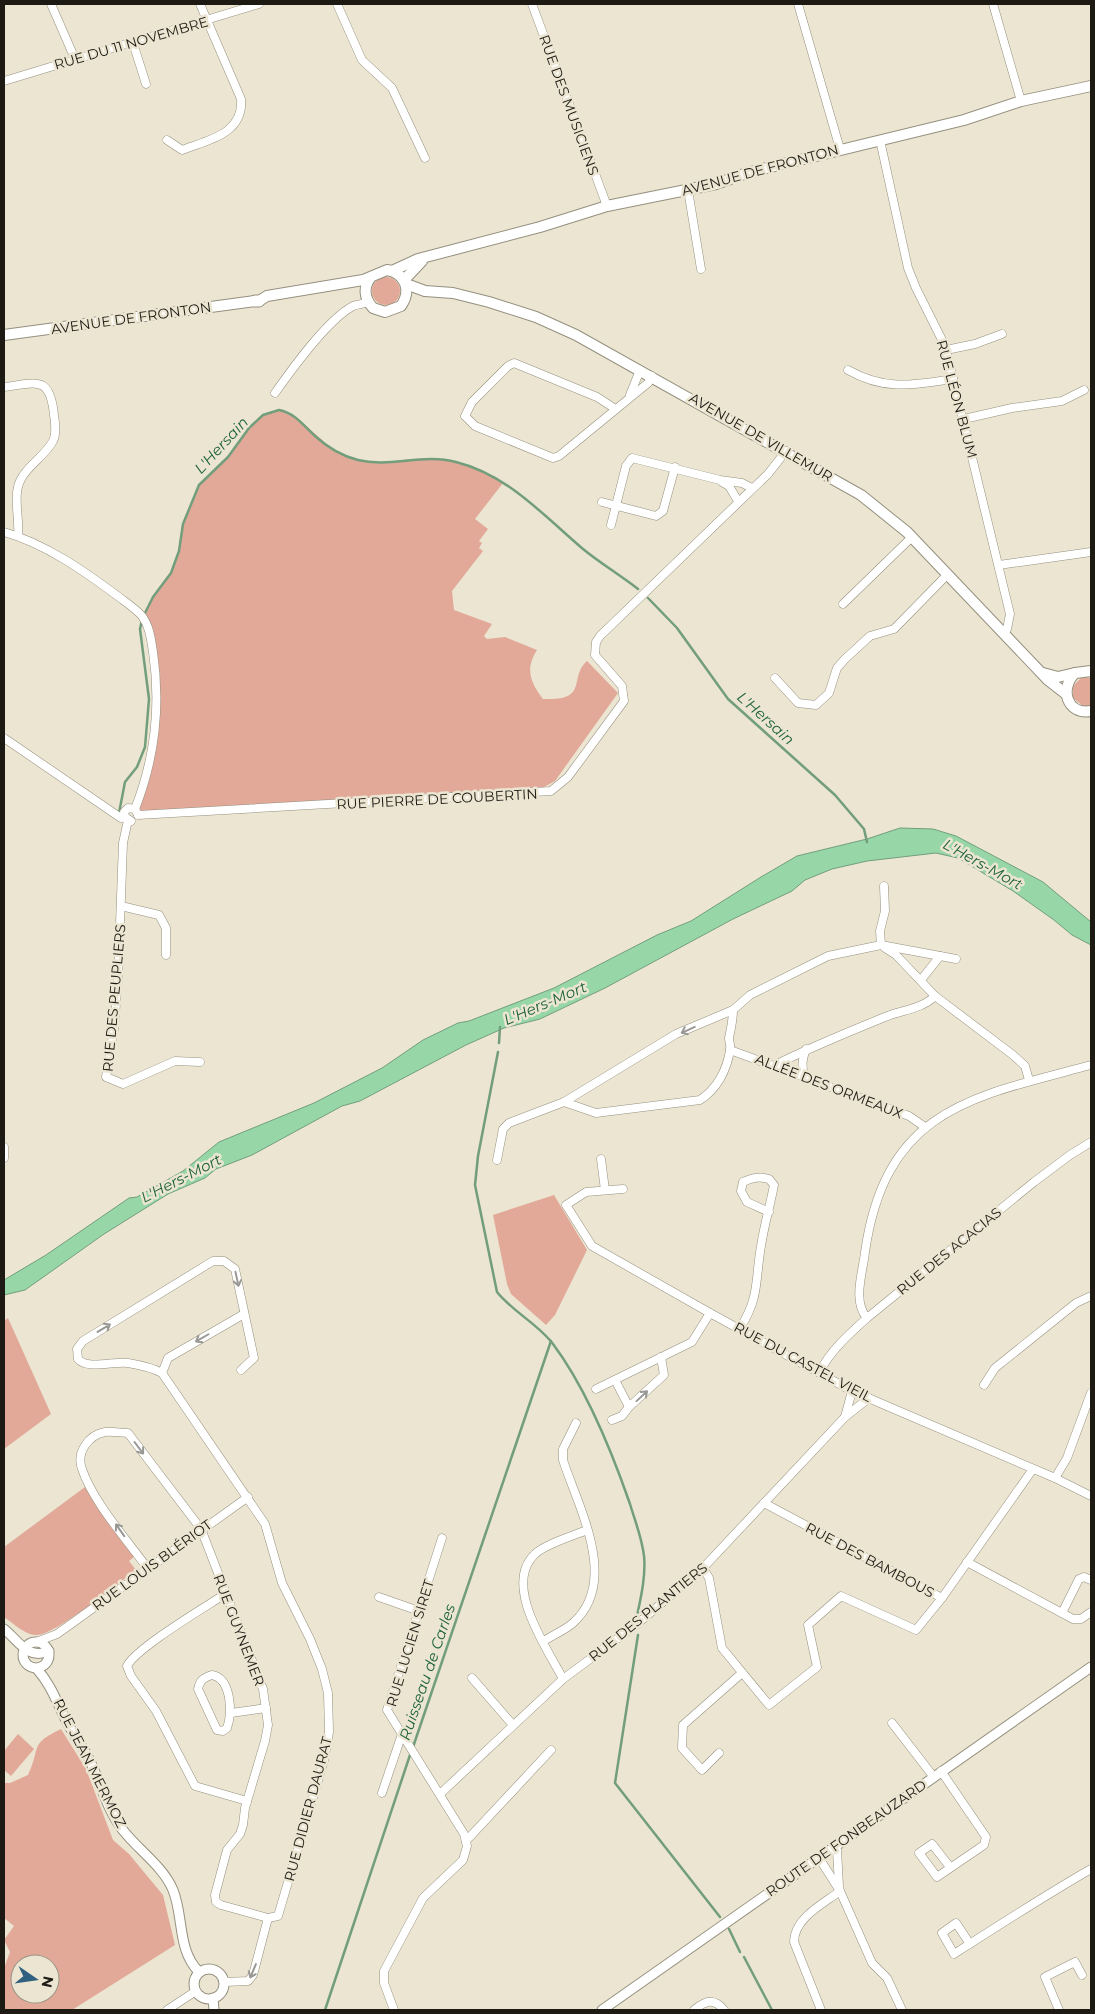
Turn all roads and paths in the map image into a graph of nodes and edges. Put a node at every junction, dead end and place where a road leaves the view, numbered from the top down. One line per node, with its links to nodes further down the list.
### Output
1 (51, 4): 10 (street)
2 (200, 4): 8 (street)
3 (259, 4): 8 (street, RUE DU 11 NOVEMBRE)
4 (337, 4): 18 (street)
5 (532, 4): 20 (street, RUE DES MUSICIENS)
6 (798, 4): 17 (street)
7 (993, 4): 14 (street)
8 (208, 21): 9 (street, RUE DU 11 NOVEMBRE); 15 (street)
9 (133, 43): 10 (street, RUE DU 11 NOVEMBRE); 12 (street)
10 (76, 59): 11 (street, RUE DU 11 NOVEMBRE)
11 (4, 81)
12 (146, 84)
13 (1091, 86): 14 (main road, AVENUE DE FRONTON)
14 (1021, 101): 16 (main road, AVENUE DE FRONTON)
15 (167, 140)
16 (880, 140): 17 (main road, AVENUE DE FRONTON); 32 (street, RUE LÉON BLUM)
17 (840, 149): 19 (main road, AVENUE DE FRONTON)
18 (425, 158)
19 (688, 190): 20 (main road, AVENUE DE FRONTON); 22 (street)
20 (606, 206): 21 (main road, AVENUE DE FRONTON)
21 (430, 256): 23 (main road, AVENUE DE FRONTON); 25 (main road, AVENUE DE FRONTON)
22 (701, 269)
23 (392, 271): 24 (main road, AVENUE DE FRONTON); 25 (main road)
24 (371, 277): 27 (main road); 28 (main road, AVENUE DE FRONTON)
25 (405, 282): 26 (main road, AVENUE DE VILLEMUR); 29 (main road)
26 (425, 291): 29 (main road); 33 (main road, AVENUE DE VILLEMUR)
27 (367, 298): 28 (main road, AVENUE DE FRONTON); 29 (main road, AVENUE DE FRONTON); 39 (street)
28 (257, 301): 31 (main road, AVENUE DE FRONTON)
29 (405, 301)
30 (1002, 334): 32 (street)
31 (4, 335)
32 (946, 350): 36 (street, RUE LÉON BLUM)
33 (640, 370): 35 (main road, AVENUE DE VILLEMUR); 40 (street)
34 (848, 370): 36 (street)
35 (652, 376): 40 (street); 43 (main road, AVENUE DE VILLEMUR)
36 (953, 379): 42 (street, RUE LÉON BLUM)
37 (4, 387): 52 (street)
38 (1084, 390): 42 (street)
39 (275, 393)
40 (630, 395): 41 (street)
41 (614, 408): 41 (street)
42 (964, 419): 55 (street, RUE LÉON BLUM)
43 (786, 451): 46 (street, RUE PIERRE DE COUBERTIN); 53 (main road, AVENUE DE VILLEMUR)
44 (675, 467): 45 (street); 49 (street); 49 (street)
45 (720, 480): 46 (street); 47 (street)
46 (752, 488): 47 (street, RUE PIERRE DE COUBERTIN)
47 (738, 501): 66 (street, RUE PIERRE DE COUBERTIN)
48 (602, 502): 49 (street)
49 (616, 505): 50 (street)
50 (611, 525)
51 (4, 532): 52 (street)
52 (18, 536): 66 (street)
53 (912, 537): 56 (main road, AVENUE DE VILLEMUR); 57 (street)
54 (1091, 552): 55 (street)
55 (999, 565): 58 (street, RUE LÉON BLUM)
56 (948, 574): 58 (main road, AVENUE DE VILLEMUR); 62 (street)
57 (842, 604)
58 (1004, 633): 60 (main road, AVENUE DE VILLEMUR)
59 (1091, 671): 61 (main road)
60 (1043, 673): 61 (main road); 63 (main road, AVENUE DE VILLEMUR)
61 (1075, 674): 63 (main road)
62 (775, 678)
63 (1066, 694): 64 (main road, AVENUE DE VILLEMUR)
64 (1089, 713)
65 (4, 738): 67 (street)
66 (136, 812): 67 (street); 67 (street)
67 (126, 818): 69 (street, RUE DES PEUPLIERS)
68 (884, 886): 70 (street)
69 (121, 906): 71 (street); 79 (street, RUE DES PEUPLIERS)
70 (881, 945): 72 (street); 74 (street); 76 (street)
71 (166, 955)
72 (940, 956): 73 (street); 74 (street)
73 (956, 959)
74 (921, 980): 75 (street)
75 (935, 996): 78 (street); 83 (street)
76 (732, 1010): 77 (street); 84 (street, one-way to 84)
77 (730, 1050): 80 (street, ALLÉE DES ORMEAUX); 86 (street)
78 (806, 1050): 80 (street); 82 (street)
79 (200, 1062)
80 (774, 1065): 82 (street, ALLÉE DES ORMEAUX)
81 (1091, 1065): 83 (street)
82 (805, 1078): 87 (street, ALLÉE DES ORMEAUX)
83 (1028, 1080): 87 (street)
84 (582, 1089): 85 (street); 86 (street)
85 (564, 1102): 86 (street); 92 (street)
86 (583, 1108)
87 (925, 1127): 99 (street)
88 (1091, 1142): 99 (street, RUE DES ACACIAS)
89 (4, 1147): 90 (street)
90 (4, 1158)
91 (601, 1159): 94 (street)
92 (498, 1160)
93 (623, 1189): 94 (street)
94 (605, 1190): 97 (street, RUE DU CASTEL VIEIL)
95 (769, 1212): 95 (street); 100 (street)
96 (1091, 1296): 106 (street)
97 (710, 1313): 100 (street, RUE DU CASTEL VIEIL); 101 (street)
98 (244, 1314): 102 (street); 103 (street, one-way to 103); 103 (street, one-way to 98)
99 (867, 1318): 104 (street, RUE DES ACACIAS)
100 (740, 1328): 104 (street, RUE DU CASTEL VIEIL)
101 (661, 1357): 105 (street); 111 (street, one-way to 101)
102 (240, 1370)
103 (162, 1373): 117 (street, RUE DIDIER DAURAT)
104 (819, 1373): 108 (street, RUE DU CASTEL VIEIL)
105 (615, 1380): 107 (street); 111 (street)
106 (984, 1385)
107 (596, 1388)
108 (852, 1391): 110 (street, RUE DU CASTEL VIEIL); 112 (street, RUE DES PLANTIERS)
109 (1091, 1393): 116 (street)
110 (869, 1398): 112 (street, RUE DES PLANTIERS); 115 (street, RUE DU CASTEL VIEIL)
111 (629, 1408): 113 (street)
112 (845, 1418): 119 (street, RUE DES PLANTIERS)
113 (612, 1420)
114 (576, 1423): 121 (street)
115 (1033, 1469): 116 (street, RUE DU CASTEL VIEIL); 123 (street, RUE DES BAMBOUS)
116 (1056, 1478): 118 (street, RUE DU CASTEL VIEIL)
117 (248, 1496): 120 (street, RUE LOUIS BLÉRIOT); 164 (street, RUE DIDIER DAURAT)
118 (1091, 1496)
119 (764, 1503): 124 (street, RUE DES PLANTIERS); 129 (street, RUE DES BAMBOUS)
120 (201, 1529): 125 (street, RUE LOUIS BLÉRIOT); 125 (street, RUE GUYNEMER, one-way to 120); 127 (street, RUE GUYNEMER)
121 (587, 1530): 135 (street); 135 (street)
122 (442, 1538): 130 (street, RUE LUCIEN SIRET)
123 (967, 1562): 129 (street, RUE DES BAMBOUS); 132 (street)
124 (703, 1568): 142 (street); 144 (street, RUE DES PLANTIERS)
125 (148, 1569): 134 (street, RUE LOUIS BLÉRIOT)
126 (1091, 1580): 132 (street)
127 (225, 1594): 146 (street, RUE GUYNEMER); 157 (street)
128 (379, 1597): 130 (street)
129 (942, 1598): 142 (street)
130 (419, 1611): 150 (street, RUE LUCIEN SIRET)
131 (1091, 1612): 132 (street)
132 (1062, 1613)
133 (4, 1629): 136 (street); 137 (street)
134 (57, 1634): 136 (street, RUE LOUIS BLÉRIOT); 138 (street, RUE LOUIS BLÉRIOT)
135 (544, 1641): 144 (street)
136 (35, 1642): 137 (street); 138 (street)
137 (24, 1649): 138 (street); 141 (street, RUE JEAN MERMOZ)
138 (48, 1651): 139 (street, RUE JEAN MERMOZ)
139 (47, 1662): 141 (street); 145 (street, RUE JEAN MERMOZ)
140 (1091, 1666): 153 (street, ROUTE DE FONBEAUZARD)
141 (37, 1669): 145 (street, RUE JEAN MERMOZ)
142 (742, 1673): 152 (street)
143 (472, 1678): 149 (street)
144 (563, 1679): 149 (street, RUE DES PLANTIERS)
145 (49, 1683): 166 (street, RUE JEAN MERMOZ)
146 (266, 1708): 147 (street); 157 (street, RUE GUYNEMER)
147 (231, 1713): 147 (street)
148 (892, 1723): 154 (street)
149 (513, 1725): 156 (street, RUE DES PLANTIERS)
150 (402, 1734): 155 (street); 156 (street, RUE LUCIEN SIRET)
151 (551, 1750): 158 (street)
152 (720, 1753)
153 (941, 1771): 154 (street, ROUTE DE FONBEAUZARD); 161 (street)
154 (933, 1776): 159 (street, ROUTE DE FONBEAUZARD)
155 (382, 1793)
156 (440, 1794): 158 (street, RUE LUCIEN SIRET)
157 (247, 1801): 164 (street, RUE GUYNEMER)
158 (466, 1841): 173 (street)
159 (834, 1846): 160 (street, ROUTE DE FONBEAUZARD); 163 (street)
160 (819, 1858): 163 (street); 174 (street, ROUTE DE FONBEAUZARD)
161 (950, 1867)
162 (1091, 1869): 165 (street)
163 (840, 1891): 177 (street); 178 (street)
164 (268, 1918): 168 (street, one-way to 168)
165 (970, 1944)
166 (200, 1972): 168 (street); 169 (street)
167 (1082, 1975): 179 (street)
168 (224, 1982): 170 (street)
169 (196, 1991): 170 (street); 171 (street)
170 (214, 1998): 172 (street)
171 (167, 2010)
172 (214, 2010)
173 (394, 2010)
174 (602, 2010)
175 (694, 2010): 176 (street)
176 (724, 2010)
177 (821, 2010)
178 (902, 2010)
179 (1059, 2010)

